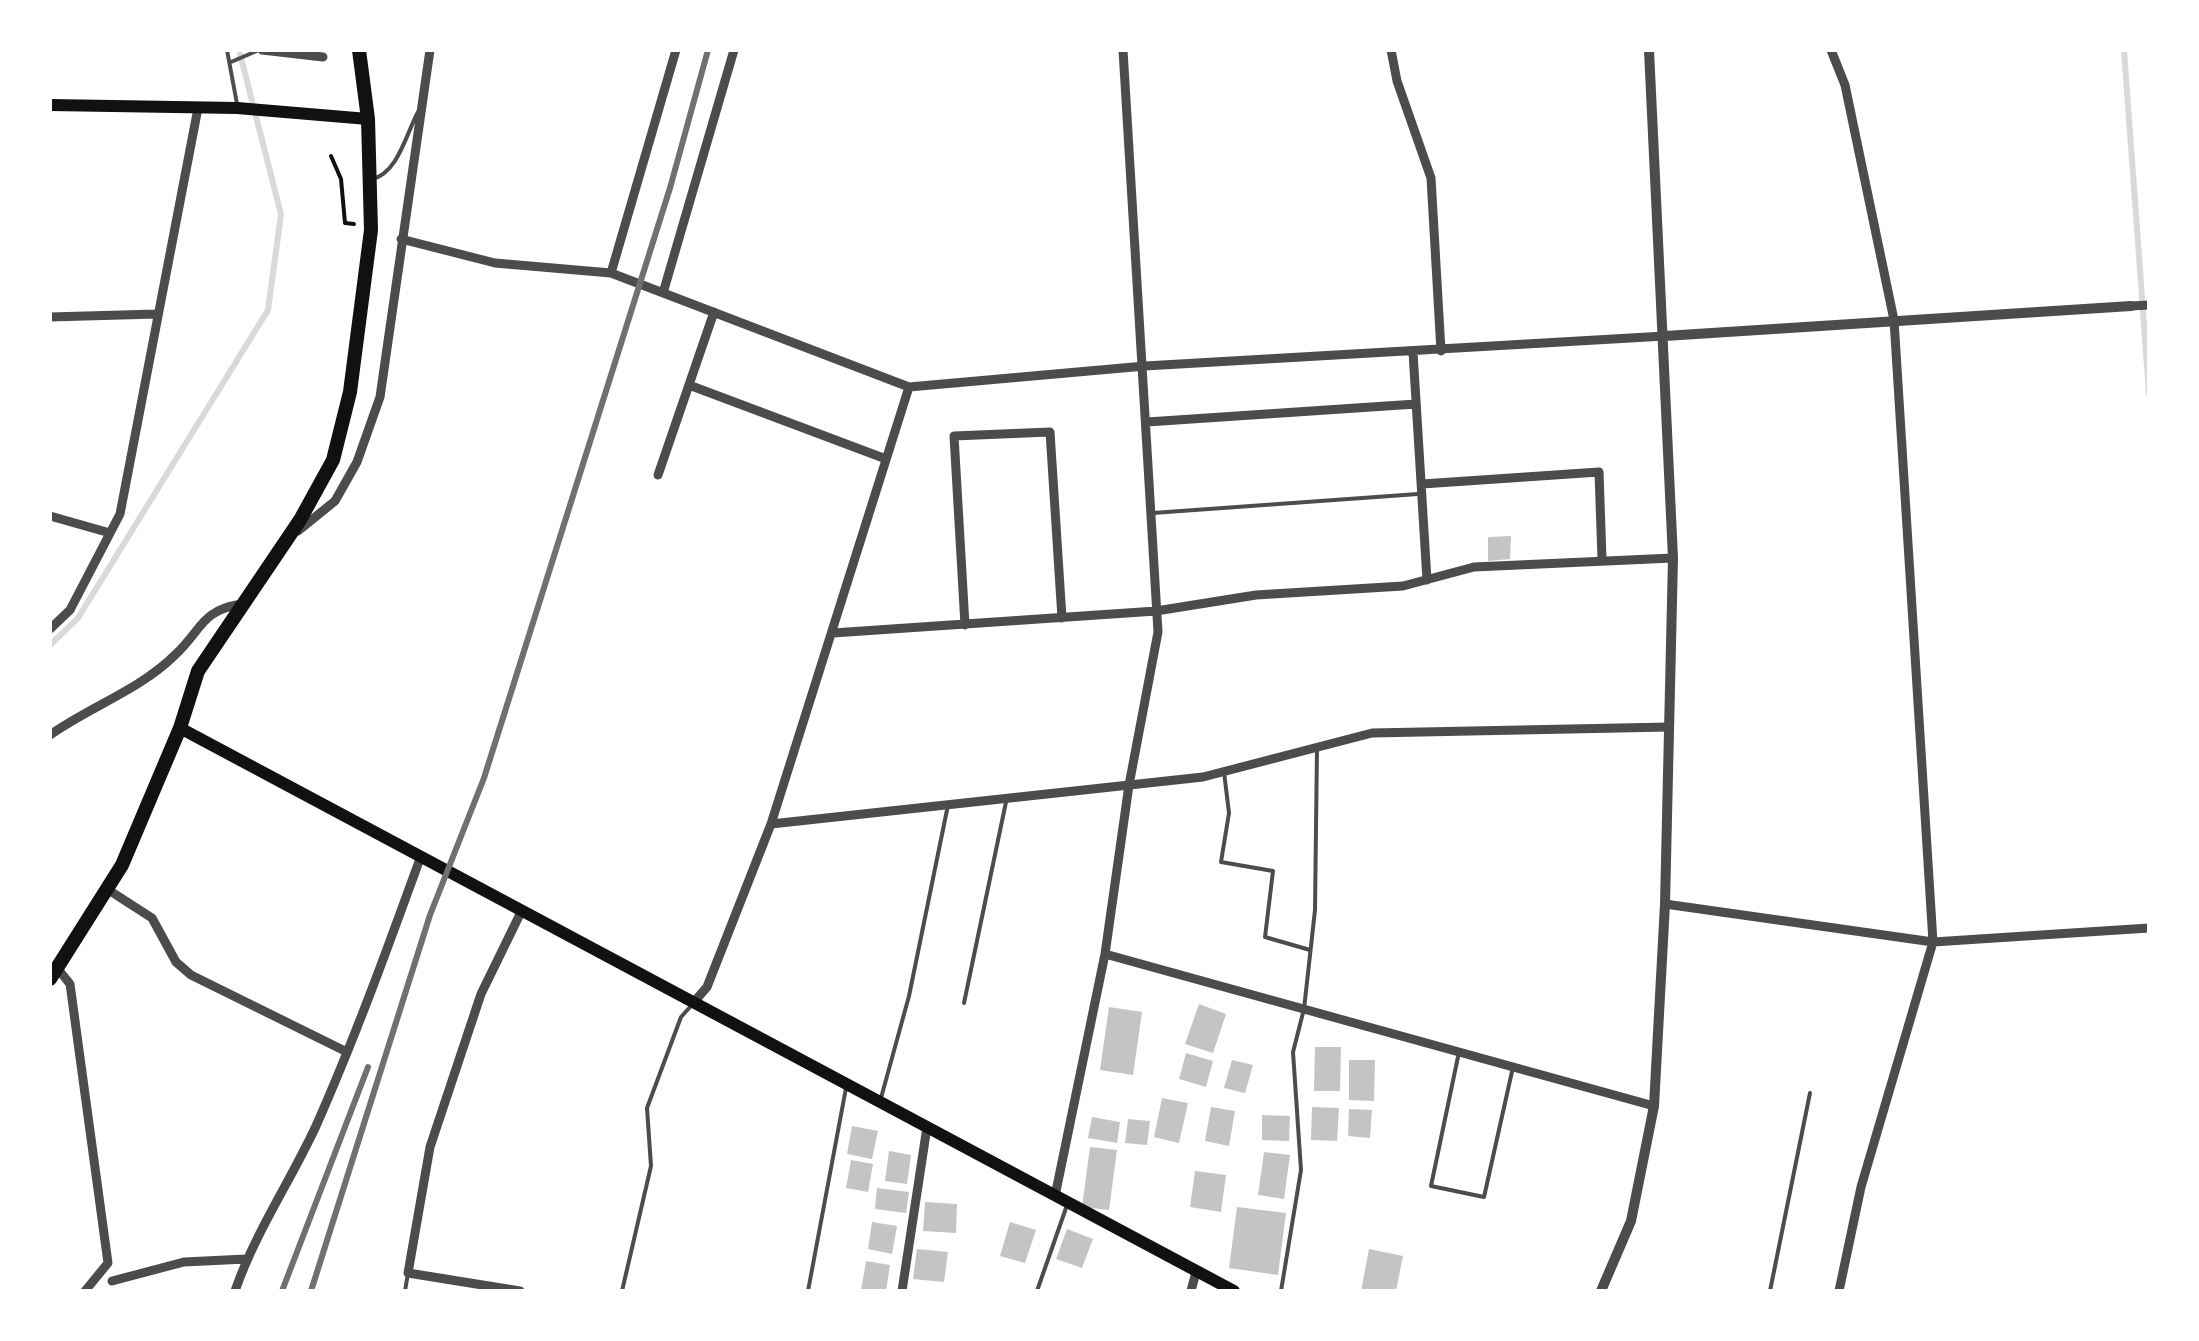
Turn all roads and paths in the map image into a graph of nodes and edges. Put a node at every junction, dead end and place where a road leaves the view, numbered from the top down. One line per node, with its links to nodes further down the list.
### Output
1 (226, 50): 12 (lane)
2 (359, 50): 17 (highway)
3 (430, 50): 13 (street)
4 (676, 50): 22 (street)
5 (734, 50): 23 (street)
6 (1123, 50): 33 (street)
7 (1391, 50): 31 (street)
8 (1649, 50): 30 (street)
9 (1831, 50): 29 (street)
10 (257, 51): 11 (street); 12 (lane)
11 (322, 57)
12 (231, 62): 16 (lane)
13 (422, 103): 19 (lane); 21 (street)
14 (50, 105): 15 (main road)
15 (198, 108): 16 (main road); 27 (street)
16 (237, 108): 17 (main road)
17 (368, 120): 19 (highway)
18 (331, 156): 20 (path)
19 (371, 179): 44 (highway)
20 (344, 224)
21 (401, 239): 22 (street); 44 (street)
22 (611, 274): 23 (street)
23 (664, 293): 26 (street)
24 (2131, 306): 25 (street); 29 (street)
25 (2149, 306)
26 (714, 312): 34 (street); 35 (street)
27 (157, 314): 28 (street); 43 (street)
28 (50, 317)
29 (1894, 320): 30 (street); 68 (street)
30 (1666, 336): 31 (street); 45 (street)
31 (1440, 351): 32 (street)
32 (1413, 352): 33 (street); 36 (street)
33 (1145, 366): 35 (street); 37 (street)
34 (689, 385): 38 (street); 39 (street)
35 (909, 386): 38 (street)
36 (1416, 404): 37 (street); 40 (street)
37 (1147, 422): 41 (street)
38 (886, 460): 53 (street)
39 (658, 475)
40 (1422, 489): 41 (lane); 46 (street); 47 (street)
41 (1152, 514): 49 (street)
42 (50, 516): 43 (street)
43 (110, 532): 52 (street)
44 (285, 541): 48 (highway)
45 (1672, 558): 46 (street); 54 (street)
46 (1602, 559): 47 (street)
47 (1427, 580): 49 (street)
48 (241, 604): 55 (highway); 56 (street)
49 (1156, 611): 50 (street); 59 (street)
50 (1062, 618): 51 (street); 51 (street)
51 (965, 625): 53 (street)
52 (50, 628)
53 (833, 633): 62 (street)
54 (1669, 727): 57 (street); 65 (street)
55 (180, 728): 63 (main road); 64 (highway)
56 (50, 735)
57 (1317, 747): 58 (street); 69 (lane)
58 (1224, 772): 59 (street); 69 (lane)
59 (1128, 785): 60 (street); 70 (street)
60 (1006, 798): 61 (street); 73 (lane)
61 (948, 805): 62 (street); 80 (lane)
62 (772, 824): 72 (street)
63 (421, 856): 66 (main road); 75 (street)
64 (107, 889): 71 (highway); 75 (street)
65 (1665, 904): 68 (street); 81 (street)
66 (522, 910): 72 (main road); 86 (street)
67 (2149, 928): 68 (street)
68 (1933, 942): 102 (street)
69 (1310, 950): 74 (lane)
70 (1105, 954): 74 (street); 83 (street)
71 (54, 974): 85 (street)
72 (694, 1002): 78 (main road); 93 (lane)
73 (964, 1003)
74 (1304, 1009): 76 (street); 99 (lane)
75 (347, 1052): 84 (street)
76 (1459, 1052): 77 (street); 77 (lane)
77 (1513, 1067): 81 (street)
78 (846, 1083): 80 (main road); 94 (lane)
79 (1810, 1094): 101 (lane)
80 (880, 1102): 82 (main road)
81 (1654, 1106): 100 (street)
82 (927, 1127): 83 (main road); 95 (street)
83 (1061, 1200): 87 (main road); 96 (lane)
84 (246, 1259): 88 (street); 90 (street)
85 (108, 1263): 88 (street); 89 (street)
86 (408, 1272): 91 (lane); 92 (street)
87 (1196, 1272): 97 (street); 98 (main road)
88 (115, 1286)
89 (85, 1291)
90 (236, 1291)
91 (404, 1291)
92 (520, 1291)
93 (622, 1291)
94 (808, 1291)
95 (902, 1291)
96 (1038, 1291)
97 (1191, 1291)
98 (1234, 1291)
99 (1281, 1291)
100 (1601, 1291)
101 (1770, 1291)
102 (1839, 1291)

